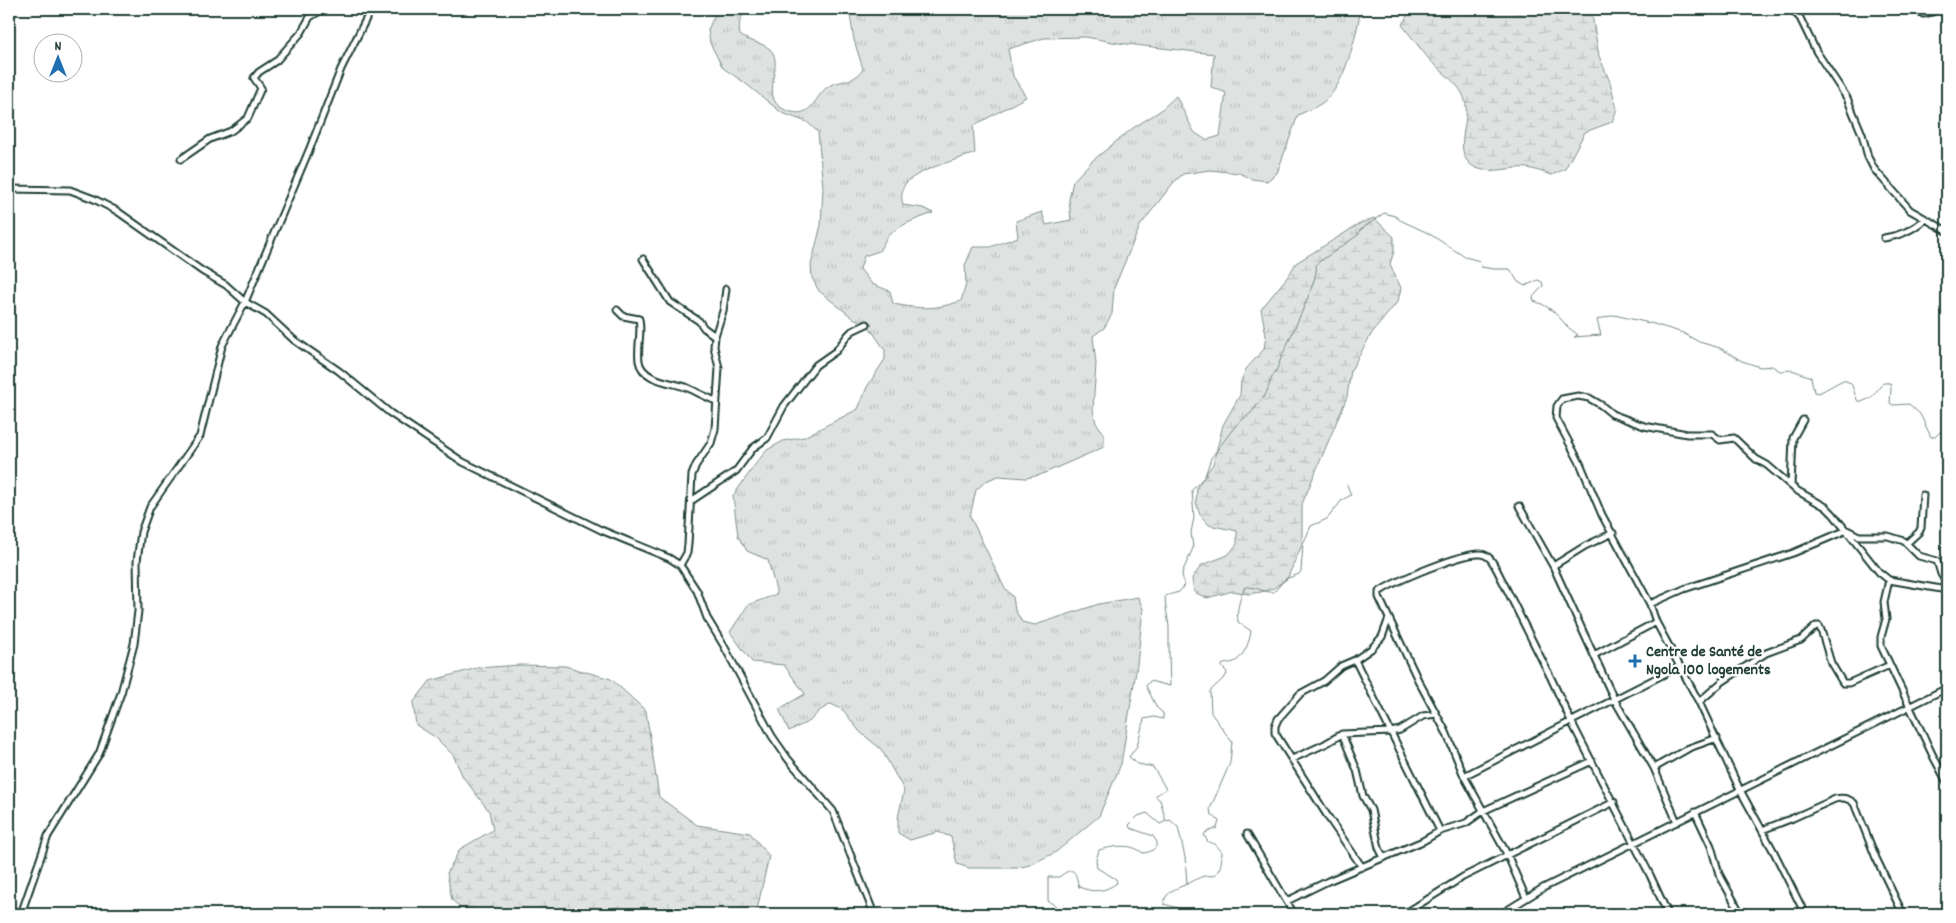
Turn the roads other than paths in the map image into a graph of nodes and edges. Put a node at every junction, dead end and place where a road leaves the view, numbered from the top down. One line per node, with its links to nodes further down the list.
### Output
1 (323, 9): 6 (street)
2 (370, 9): 13 (street)
3 (1791, 9): 8 (street)
4 (1915, 9): 5 (street)
5 (1935, 9)
6 (181, 159)
7 (9, 189): 13 (street)
8 (1925, 220): 9 (street); 10 (street)
9 (1947, 231)
10 (1884, 238)
11 (642, 259): 16 (street)
12 (726, 289): 16 (street)
13 (246, 302): 26 (street); 66 (street)
14 (617, 310): 17 (street)
15 (867, 324): 21 (street)
16 (715, 336): 17 (street)
17 (716, 401): 21 (street)
18 (1804, 420): 19 (street)
19 (1791, 486): 23 (street); 24 (street)
20 (1923, 495): 25 (street)
21 (690, 501): 26 (street)
22 (1519, 506): 27 (street)
23 (1847, 530): 25 (street); 28 (street); 31 (street)
24 (1613, 533): 27 (street); 31 (street)
25 (1907, 544): 29 (street)
26 (680, 565): 67 (street)
27 (1552, 566): 34 (street)
28 (1889, 580): 30 (street); 36 (street)
29 (1947, 584)
30 (1947, 590)
31 (1650, 604): 33 (street)
32 (1388, 618): 35 (street); 42 (street); 43 (street)
33 (1656, 622): 34 (street); 37 (street)
34 (1594, 655): 39 (street)
35 (1355, 660): 44 (street); 47 (street)
36 (1890, 665): 40 (street); 41 (street)
37 (1680, 666): 39 (street); 40 (street)
38 (1947, 688): 41 (street)
39 (1614, 699): 43 (street); 49 (street)
40 (1699, 702): 46 (street)
41 (1910, 707): 51 (street); 52 (street)
42 (1436, 714): 44 (street); 50 (street)
43 (1571, 721): 48 (street); 50 (street)
44 (1391, 732): 45 (street); 58 (street)
45 (1342, 734): 47 (street); 62 (street)
46 (1717, 738): 49 (street); 52 (street)
47 (1292, 759): 63 (street)
48 (1592, 761): 53 (street); 54 (street)
49 (1654, 768): 56 (street)
50 (1464, 776): 54 (street)
51 (1947, 782)
52 (1740, 790): 55 (street); 57 (street)
53 (1614, 802): 60 (street); 61 (street)
54 (1483, 811): 58 (street); 61 (street)
55 (1695, 812): 56 (street); 72 (street)
56 (1677, 822): 60 (street)
57 (1762, 830): 73 (street); 74 (street)
58 (1440, 832): 62 (street)
59 (1247, 834): 65 (street)
60 (1634, 843): 64 (street); 71 (street)
61 (1507, 854): 64 (street); 69 (street)
62 (1384, 858): 63 (street)
63 (1362, 867): 65 (street)
64 (1526, 898): 70 (street)
65 (1287, 901): 68 (street)
66 (21, 914)
67 (874, 914)
68 (1294, 914)
69 (1404, 914)
70 (1501, 914)
71 (1668, 914)
72 (1741, 914)
73 (1804, 914)
74 (1903, 914)

